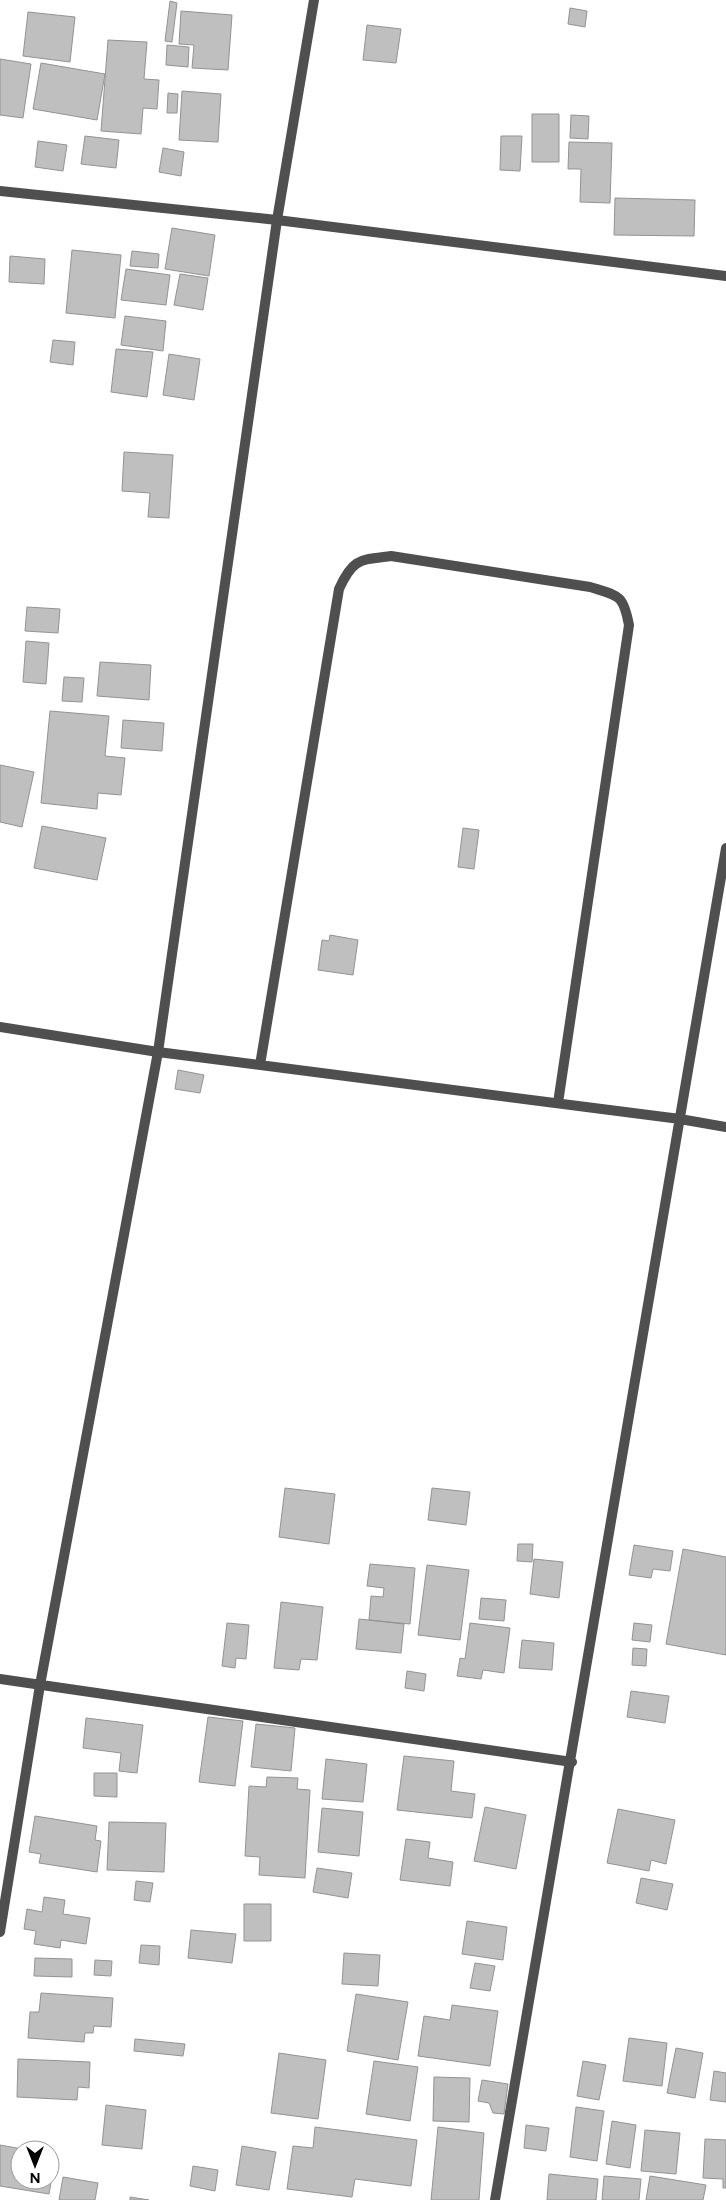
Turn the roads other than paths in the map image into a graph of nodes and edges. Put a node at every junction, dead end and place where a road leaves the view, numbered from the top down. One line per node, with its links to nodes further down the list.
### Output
1 (314, 0): 3 (street)
2 (0, 191): 3 (street)
3 (277, 220): 4 (street); 7 (street)
4 (726, 276)
5 (726, 848): 10 (street)
6 (0, 1027): 7 (street)
7 (158, 1052): 8 (street); 13 (street)
8 (260, 1065): 9 (street); 9 (street)
9 (558, 1104): 10 (street)
10 (680, 1119): 11 (street); 14 (street)
11 (726, 1127)
12 (0, 1679): 13 (street)
13 (40, 1685): 14 (street); 15 (street)
14 (572, 1762): 16 (street)
15 (0, 1932)
16 (495, 2200)

